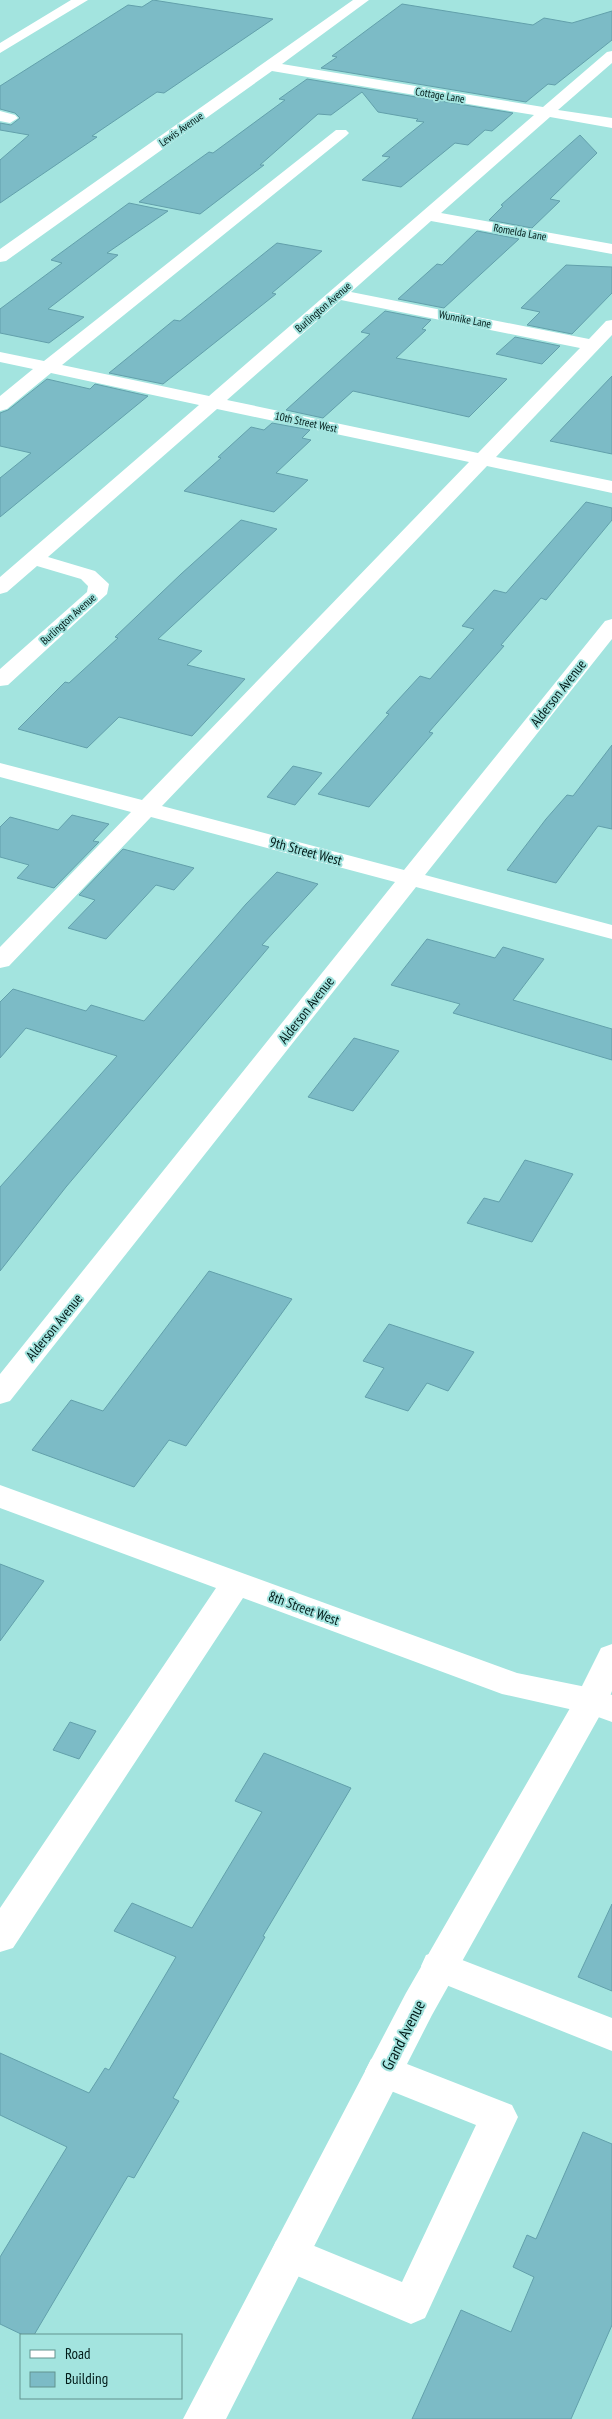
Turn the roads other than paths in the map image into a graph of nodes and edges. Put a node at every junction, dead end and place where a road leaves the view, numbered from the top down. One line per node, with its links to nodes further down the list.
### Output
1 (81, 0): 3 (street)
2 (362, 0): 5 (street, Lewis Avenue)
3 (0, 49)
4 (612, 55): 6 (street, Burlington Avenue)
5 (269, 66): 6 (street, Cottage Lane); 11 (street, Lewis Avenue)
6 (548, 112): 7 (street, Cottage Lane); 9 (street, Burlington Avenue)
7 (612, 123)
8 (340, 134): 16 (street)
9 (427, 215): 10 (street, Romelda Lane); 12 (street, Burlington Avenue)
10 (612, 249)
11 (0, 257)
12 (337, 294): 14 (street, Wunnike Lane); 17 (street, Burlington Avenue)
13 (612, 325): 14 (street)
14 (594, 345): 19 (street)
15 (0, 357): 16 (street, 10th Street West)
16 (47, 367): 17 (street, 10th Street West); 18 (street)
17 (213, 402): 19 (street, 10th Street West); 21 (street, Burlington Avenue)
18 (0, 405)
19 (483, 460): 20 (street, 10th Street West); 26 (street)
20 (612, 487)
21 (34, 559): 22 (street, Burlington Avenue); 24 (street, Burlington Avenue)
22 (0, 588)
23 (612, 625): 27 (street, Alderson Avenue)
24 (0, 680)
25 (0, 770): 26 (street, 9th Street West)
26 (146, 808): 27 (street, 9th Street West); 29 (street)
27 (410, 878): 28 (street, 9th Street West); 30 (street, Alderson Avenue)
28 (612, 932)
29 (0, 961)
30 (0, 1394)
31 (0, 1496): 32 (street, 8th Street West)
32 (236, 1583): 34 (street, 8th Street West); 35 (street)
33 (612, 1657): 34 (street, Grand Avenue)
34 (601, 1705): 36 (street, Grand Avenue)
35 (0, 1938)
36 (440, 1966): 37 (street); 38 (street, Grand Avenue)
37 (612, 2035)
38 (384, 2071): 39 (street, Grand Avenue); 39 (street)
39 (290, 2254): 40 (street, Grand Avenue)
40 (204, 2419)

